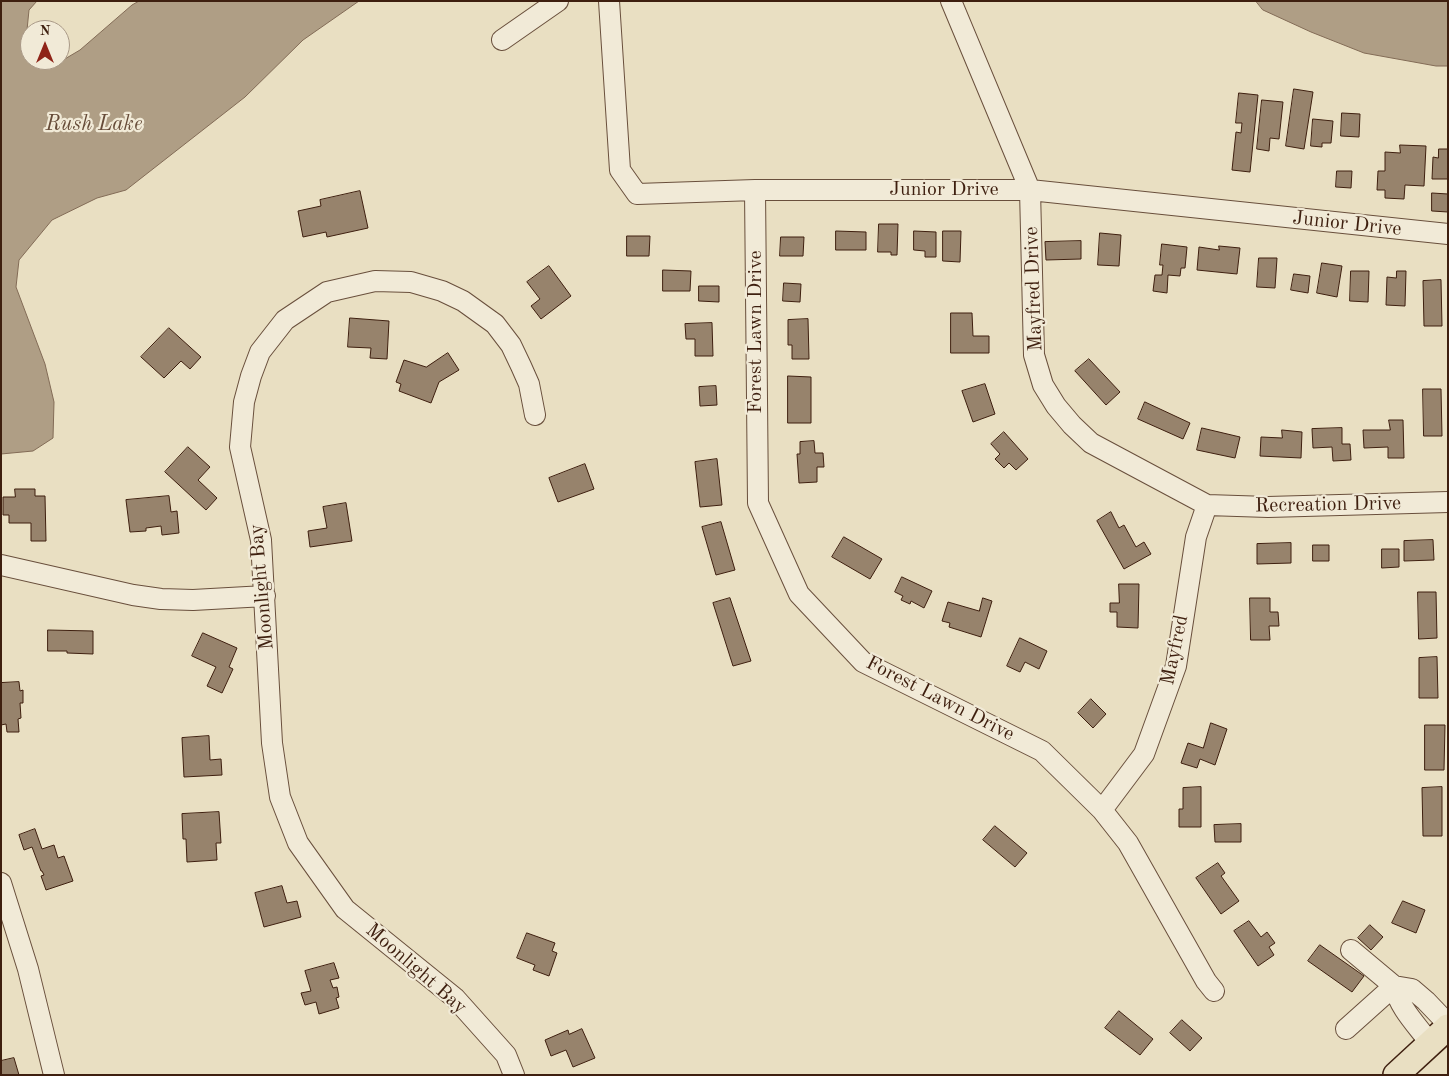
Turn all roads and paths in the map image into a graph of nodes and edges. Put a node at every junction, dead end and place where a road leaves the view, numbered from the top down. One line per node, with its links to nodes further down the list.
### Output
1 (558, 1): 4 (street)
2 (609, 1): 5 (street, Junior Drive)
3 (951, 1): 6 (street, Mayfred Drive)
4 (502, 40)
5 (755, 190): 6 (street, Junior Drive); 13 (street, Forest Lawn Drive)
6 (1030, 190): 7 (street, Junior Drive); 10 (street, Mayfred Drive)
7 (1448, 234)
8 (535, 415): 12 (street, Moonlight Bay)
9 (1448, 502): 10 (street, Recreation Drive)
10 (1207, 505): 13 (street, Mayfred)
11 (1, 565): 12 (street)
12 (265, 596): 21 (street, Moonlight Bay)
13 (1102, 810): 17 (street, Forest Lawn Drive)
14 (1, 882): 20 (street)
15 (1351, 950): 16 (street)
16 (1394, 986): 18 (street); 19 (street)
17 (1214, 992)
18 (1346, 1028)
19 (1442, 1031): 22 (main road)
20 (54, 1075)
21 (514, 1075)
22 (1396, 1075)

